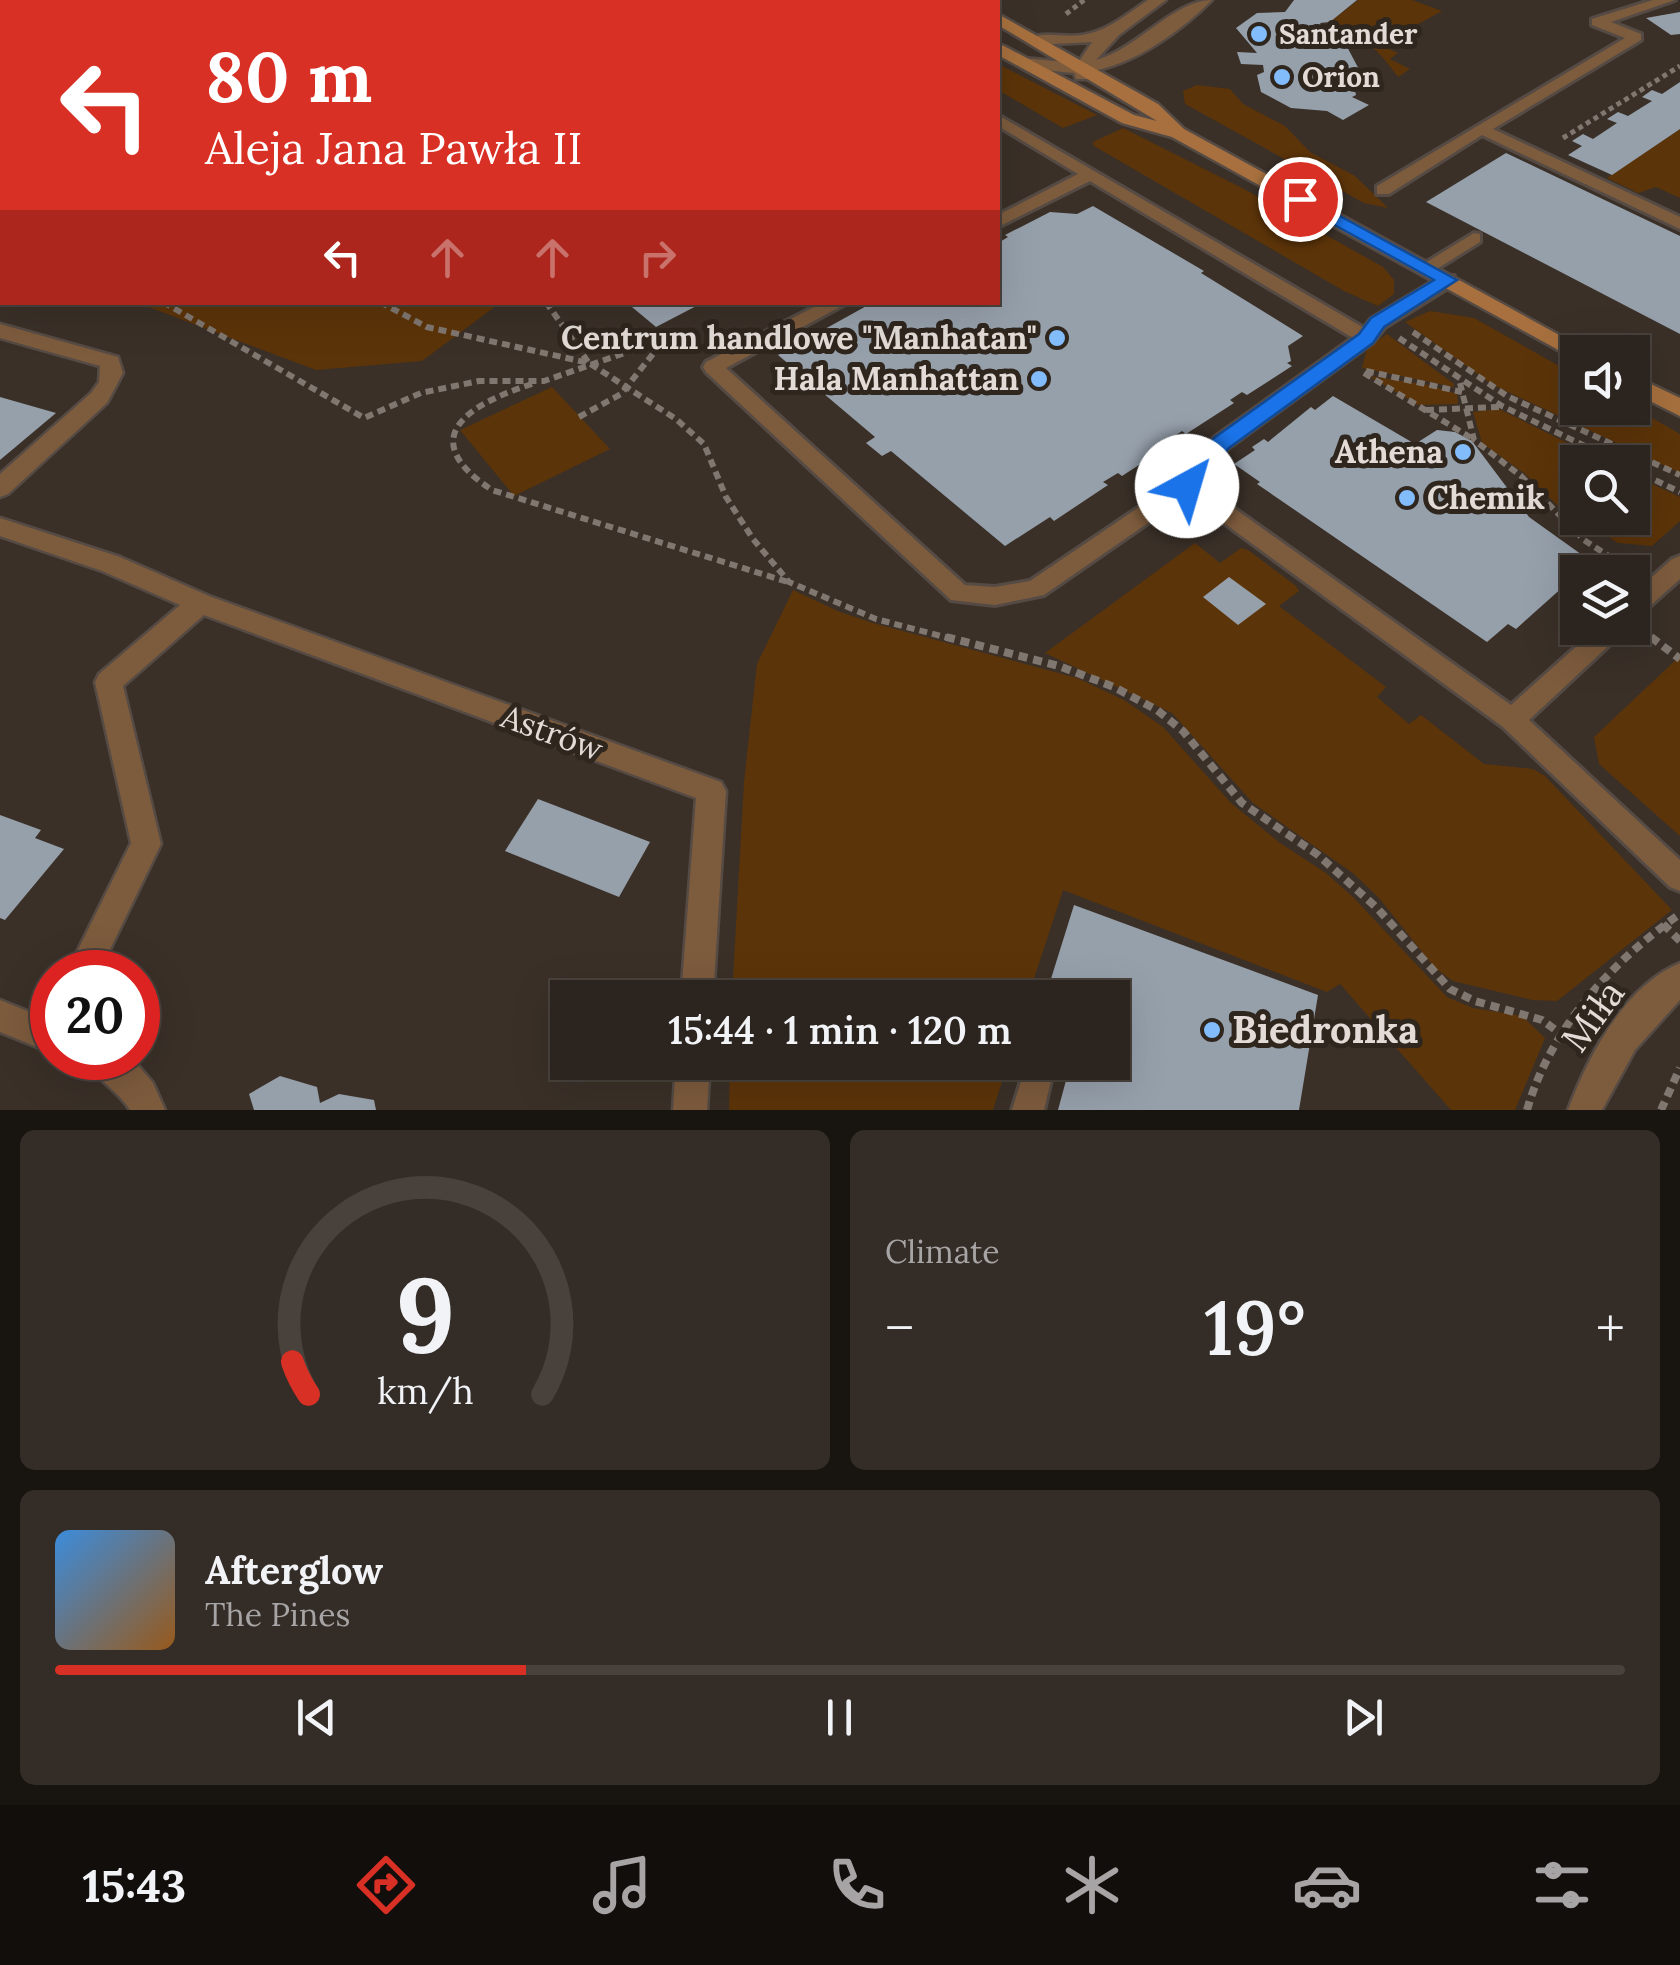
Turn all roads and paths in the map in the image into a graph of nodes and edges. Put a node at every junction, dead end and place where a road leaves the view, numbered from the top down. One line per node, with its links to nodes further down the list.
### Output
1 (1158, 0): 5 (street)
2 (1204, 0): 10 (street)
3 (1668, 0): 13 (lane)
4 (1000, 20): 6 (main road)
5 (1112, 32): 6 (street); 10 (street)
6 (1034, 40): 10 (main road)
7 (1000, 51): 8 (main road)
8 (1022, 63): 10 (street); 11 (main road)
9 (1680, 66): 15 (path)
10 (1083, 70): 11 (street); 14 (main road)
11 (1082, 95): 14 (main road)
12 (1000, 121): 16 (lane)
13 (1481, 128): 17 (lane); 19 (lane)
14 (1178, 133): 21 (main road)
15 (1558, 142)
16 (1089, 175): 18 (lane); 27 (lane)
17 (1382, 190)
18 (1000, 221)
19 (1680, 224)
20 (1474, 238): 21 (lane)
21 (1426, 268): 22 (main road)
22 (1448, 280): 27 (lane); 30 (main road)
23 (168, 305): 35 (path)
24 (386, 305): 32 (path)
25 (548, 305): 32 (path)
26 (834, 305): 33 (lane)
27 (1372, 330): 31 (lane); 36 (path)
28 (0, 331): 49 (street)
29 (665, 339): 32 (path); 33 (path); 37 (path)
30 (1560, 342)
31 (1341, 357): 38 (path); 48 (lane)
32 (589, 363): 35 (path); 37 (path)
33 (714, 367): 48 (lane)
34 (1362, 372): 43 (path)
35 (544, 382): 53 (path)
36 (1460, 382): 38 (path); 40 (path)
37 (629, 390): 44 (path); 53 (path)
38 (1463, 392): 41 (path)
39 (1650, 392): 42 (main road)
40 (1502, 406): 41 (path); 46 (path)
41 (1467, 408): 43 (path); 45 (path)
42 (1680, 408)
43 (1425, 410): 45 (path)
44 (579, 416)
45 (1474, 440): 54 (path)
46 (1583, 445)
47 (1650, 478): 50 (path)
48 (1187, 486): 60 (lane)
49 (0, 488)
50 (1680, 492)
51 (0, 528): 56 (street, Astrów)
52 (1680, 565): 54 (lane)
53 (789, 582): 70 (path)
54 (1656, 587): 55 (lane)
55 (1650, 592)
56 (200, 602): 65 (street); 67 (street, Astrów)
57 (1650, 637): 59 (path)
58 (1594, 645): 60 (lane)
59 (1680, 659)
60 (1512, 720): 61 (lane)
61 (1680, 878)
62 (1680, 914): 63 (path)
63 (1663, 924): 64 (path); 70 (path)
64 (1680, 941)
65 (95, 950)
66 (1680, 979): 79 (street, Miła)
67 (699, 980)
68 (0, 1016): 69 (street)
69 (30, 1029)
70 (1560, 1034): 78 (path)
71 (1680, 1068): 80 (path)
72 (129, 1080): 75 (street)
73 (692, 1080): 76 (street)
74 (1036, 1080): 77 (lane)
75 (148, 1110)
76 (690, 1110)
77 (1028, 1110)
78 (1526, 1110)
79 (1585, 1110)
80 (1661, 1110)

